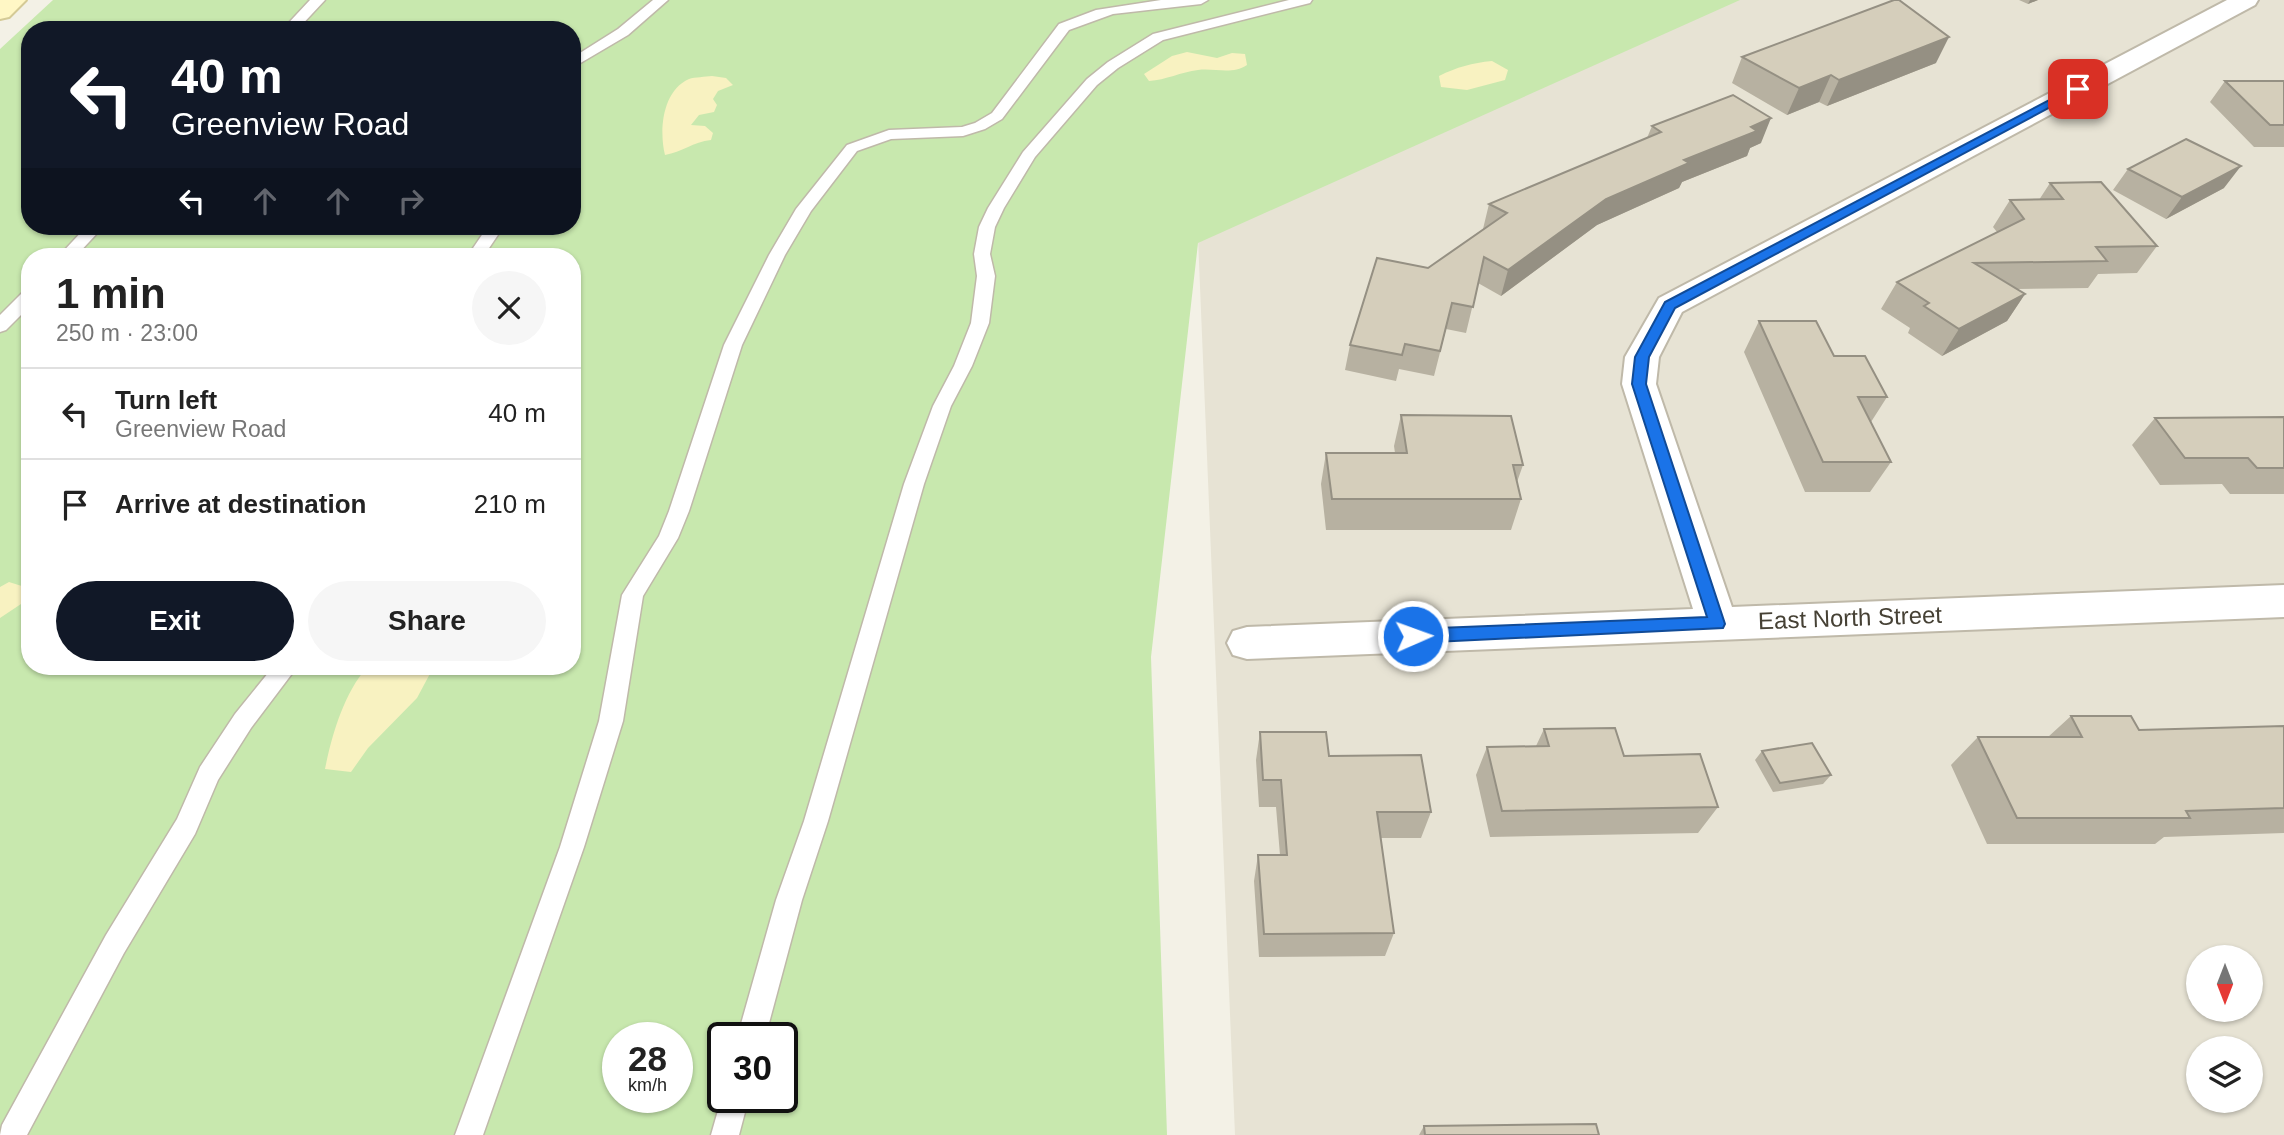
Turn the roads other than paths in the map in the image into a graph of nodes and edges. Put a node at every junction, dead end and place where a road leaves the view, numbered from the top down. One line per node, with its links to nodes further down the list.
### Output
1 (14, 0): 7 (main road)
2 (318, 0): 8 (lane)
3 (661, 0): 10 (lane)
4 (1305, 0): 9 (lane)
5 (2246, 0): 16 (street)
6 (1195, 1): 9 (lane); 22 (lane)
7 (0, 12)
8 (298, 21)
9 (1158, 37): 19 (lane)
10 (581, 58)
11 (87, 235): 12 (lane)
12 (75, 248)
13 (21, 304): 14 (lane)
14 (0, 326)
15 (2284, 601): 16 (street, East North Street)
16 (1717, 624): 17 (street, East North Street)
17 (1247, 643)
18 (280, 675): 21 (lane)
19 (755, 1022)
20 (731, 1113): 23 (lane)
21 (12, 1135)
22 (469, 1135)
23 (725, 1135)

